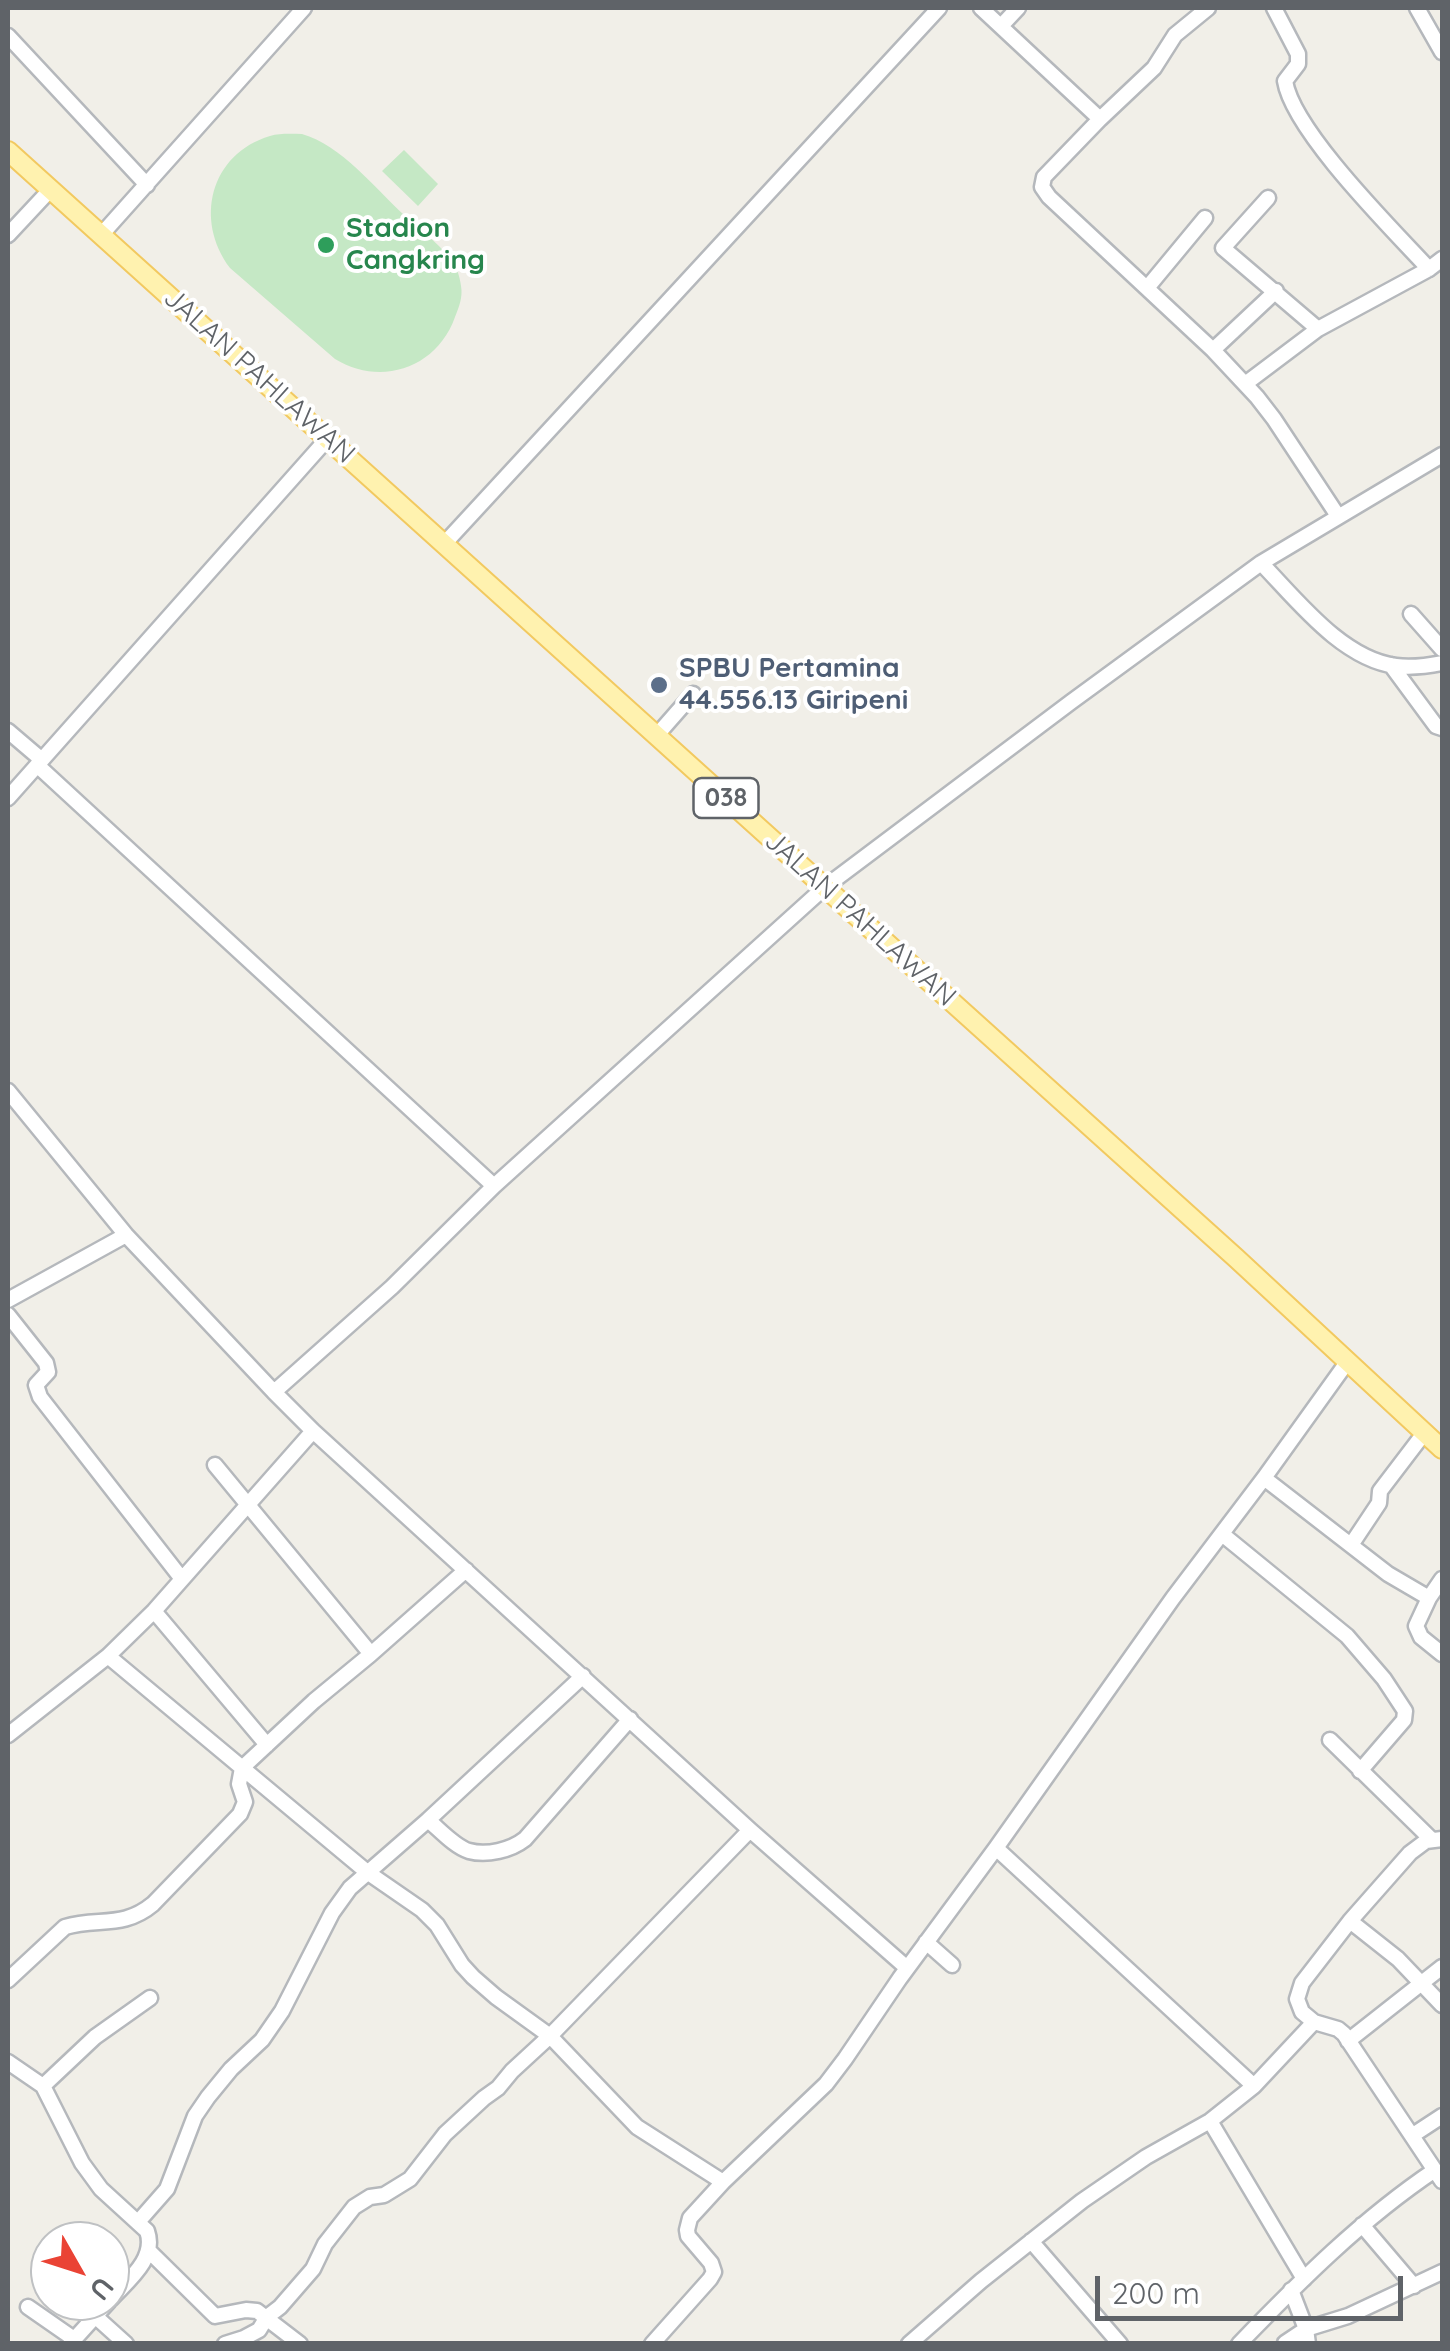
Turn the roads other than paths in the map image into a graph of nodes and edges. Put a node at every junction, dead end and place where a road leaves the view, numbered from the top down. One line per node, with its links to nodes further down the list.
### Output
1 (304, 8): 13 (street)
2 (938, 8): 29 (street)
3 (982, 8): 8 (street)
4 (1018, 8): 8 (street)
5 (1208, 8): 11 (street)
6 (1274, 8): 20 (street)
7 (1417, 8): 10 (street)
8 (1002, 25): 11 (street)
9 (8, 36): 13 (street)
10 (1442, 52)
11 (1100, 119): 21 (street)
12 (8, 150): 14 (main road, JALAN PAHLAWAN / 038)
13 (148, 185): 17 (street)
14 (50, 190): 17 (main road, JALAN PAHLAWAN / 038); 18 (street)
15 (1268, 198): 22 (street)
16 (1205, 218): 21 (street)
17 (102, 234): 26 (main road, JALAN PAHLAWAN / 038)
18 (8, 235)
19 (1442, 259): 20 (street)
20 (1430, 269): 23 (street)
21 (1147, 288): 24 (street)
22 (1276, 291): 23 (street); 24 (street)
23 (1318, 328): 25 (street)
24 (1213, 350): 25 (street)
25 (1245, 384): 28 (street)
26 (328, 438): 29 (main road, JALAN PAHLAWAN / 038); 39 (street)
27 (1442, 455): 28 (street)
28 (1338, 516): 30 (street)
29 (445, 543): 38 (main road, JALAN PAHLAWAN / 038)
30 (1262, 563): 34 (street); 41 (street)
31 (1410, 614): 32 (street)
32 (1442, 649)
33 (1442, 663): 34 (street)
34 (1391, 665): 36 (street)
35 (693, 694): 38 (street)
36 (1442, 728)
37 (8, 731): 39 (street)
38 (657, 735): 41 (main road, JALAN PAHLAWAN / 038)
39 (40, 762): 40 (street); 44 (street)
40 (8, 798)
41 (825, 887): 44 (street); 48 (main road, JALAN PAHLAWAN / 038)
42 (8, 1091): 43 (street)
43 (15, 1112): 45 (street)
44 (494, 1186): 49 (street)
45 (126, 1235): 46 (street); 49 (street)
46 (8, 1300)
47 (8, 1314): 59 (street)
48 (1348, 1361): 51 (main road, JALAN PAHLAWAN / 038); 54 (street)
49 (274, 1392): 50 (street)
50 (314, 1431): 55 (street); 58 (street)
51 (1425, 1432): 52 (main road, JALAN PAHLAWAN / 038); 57 (street)
52 (1442, 1448)
53 (215, 1465): 55 (street)
54 (1264, 1478): 56 (street); 57 (street)
55 (248, 1503): 59 (street); 63 (street)
56 (1222, 1534): 72 (street); 76 (street)
57 (1350, 1544): 61 (street)
58 (466, 1570): 63 (street); 66 (street)
59 (182, 1578): 62 (street)
60 (1442, 1579): 61 (street)
61 (1429, 1598): 64 (street)
62 (154, 1611): 65 (street); 70 (street)
63 (371, 1654): 70 (street)
64 (1442, 1654)
65 (108, 1656): 68 (street); 71 (street)
66 (583, 1676): 67 (street); 73 (street)
67 (630, 1720): 73 (street); 74 (street)
68 (8, 1735)
69 (1330, 1740): 72 (street)
70 (267, 1745): 71 (street)
71 (242, 1768): 77 (street); 83 (street)
72 (1360, 1771): 75 (street)
73 (428, 1820): 77 (street)
74 (750, 1830): 82 (street); 88 (street)
75 (1437, 1840): 78 (street)
76 (996, 1848): 79 (street); 92 (street)
77 (367, 1872): 88 (street); 98 (street)
78 (1350, 1921): 84 (street); 87 (street)
79 (926, 1942): 80 (street); 82 (street)
80 (952, 1965)
81 (1442, 1967): 84 (street)
82 (907, 1968): 97 (street)
83 (8, 1980)
84 (1422, 1984): 86 (street); 89 (street)
85 (150, 1998): 91 (street)
86 (1442, 2004)
87 (1314, 2022): 89 (street); 92 (street)
88 (550, 2036): 97 (street); 108 (street)
89 (1348, 2041): 95 (street)
90 (8, 2062): 91 (street)
91 (44, 2086): 98 (street)
92 (1254, 2086): 94 (street)
93 (1442, 2116): 95 (street)
94 (1210, 2121): 100 (street); 104 (street)
95 (1412, 2134): 96 (street)
96 (1438, 2176): 99 (street)
97 (723, 2182): 117 (street)
98 (138, 2222): 101 (street)
99 (1362, 2225): 104 (street); 105 (street)
100 (1031, 2241): 118 (street); 119 (street)
101 (150, 2252): 103 (street); 108 (street)
102 (1442, 2272): 105 (street)
103 (130, 2275)
104 (1304, 2279): 106 (street)
105 (1414, 2286): 111 (street)
106 (1291, 2290): 111 (street); 120 (street)
107 (28, 2308): 112 (street)
108 (268, 2317): 115 (street); 116 (street)
109 (90, 2321): 112 (street)
110 (101, 2321): 114 (street)
111 (1307, 2336): 113 (street)
112 (72, 2341)
113 (1285, 2342)
114 (126, 2344)
115 (225, 2344)
116 (300, 2344)
117 (652, 2344)
118 (909, 2344)
119 (1120, 2344)
120 (1239, 2344)

